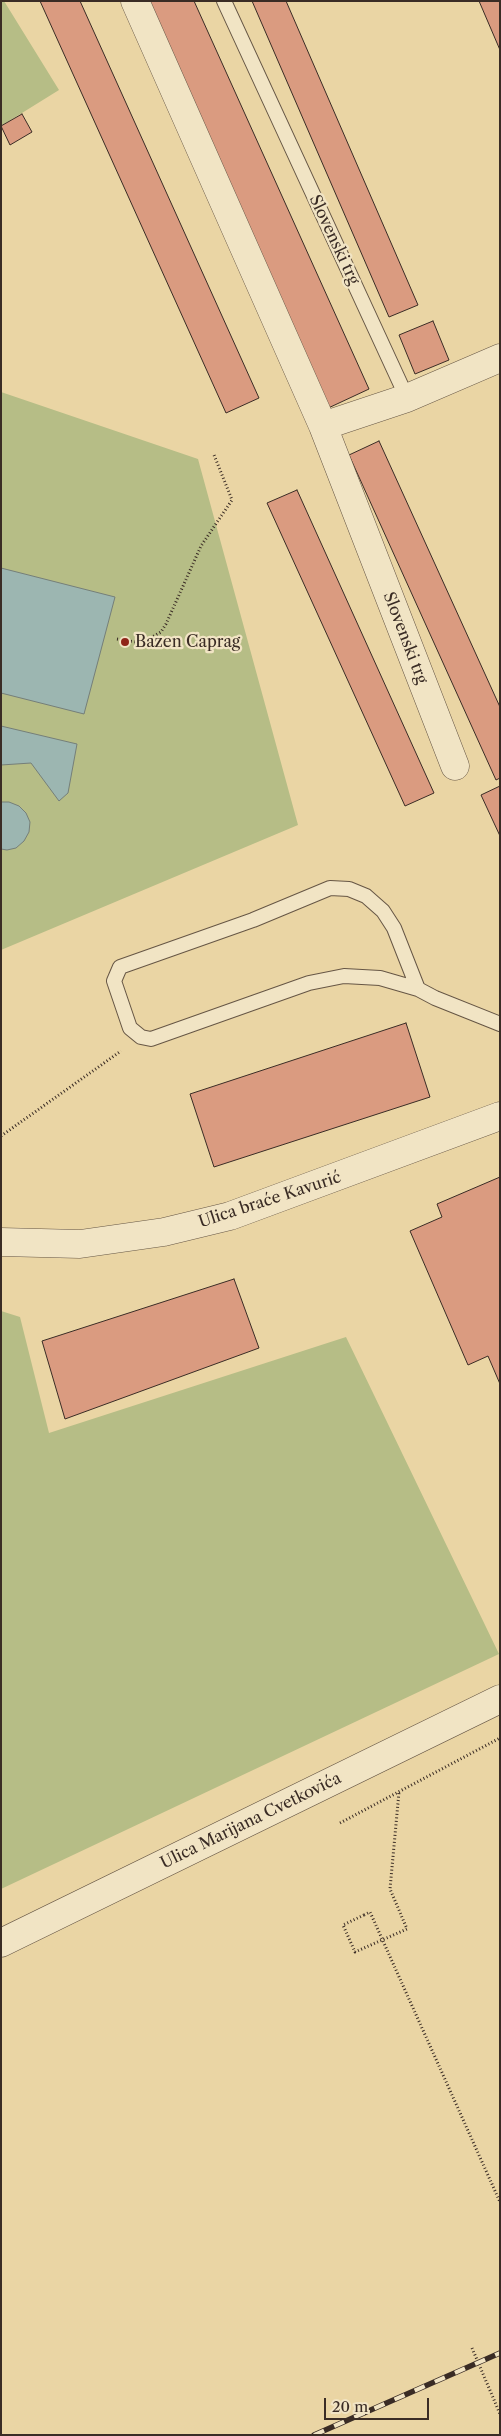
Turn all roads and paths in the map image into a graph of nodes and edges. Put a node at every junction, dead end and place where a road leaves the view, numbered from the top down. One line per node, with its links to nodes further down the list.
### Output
1 (135, 1): 5 (street, Slovenski trg)
2 (224, 1): 4 (lane, Slovenski trg)
3 (500, 358): 4 (street)
4 (407, 398): 5 (street)
5 (323, 426): 8 (street, Slovenski trg)
6 (214, 455): 7 (path)
7 (117, 640)
8 (455, 766)
9 (418, 989): 10 (lane); 11 (lane); 11 (lane)
10 (500, 1024)
11 (136, 1034): 13 (path)
12 (500, 1116): 14 (street, Ulica braće Kavurić)
13 (1, 1136)
14 (1, 1242)
15 (500, 1699): 19 (street, Ulica Marijana Cvetkovića)
16 (500, 1738): 17 (path)
17 (399, 1792): 18 (path); 20 (path, bridge)
18 (340, 1823)
19 (1, 1943)
20 (500, 2202)
21 (472, 2348): 22 (path)
22 (500, 2414)

